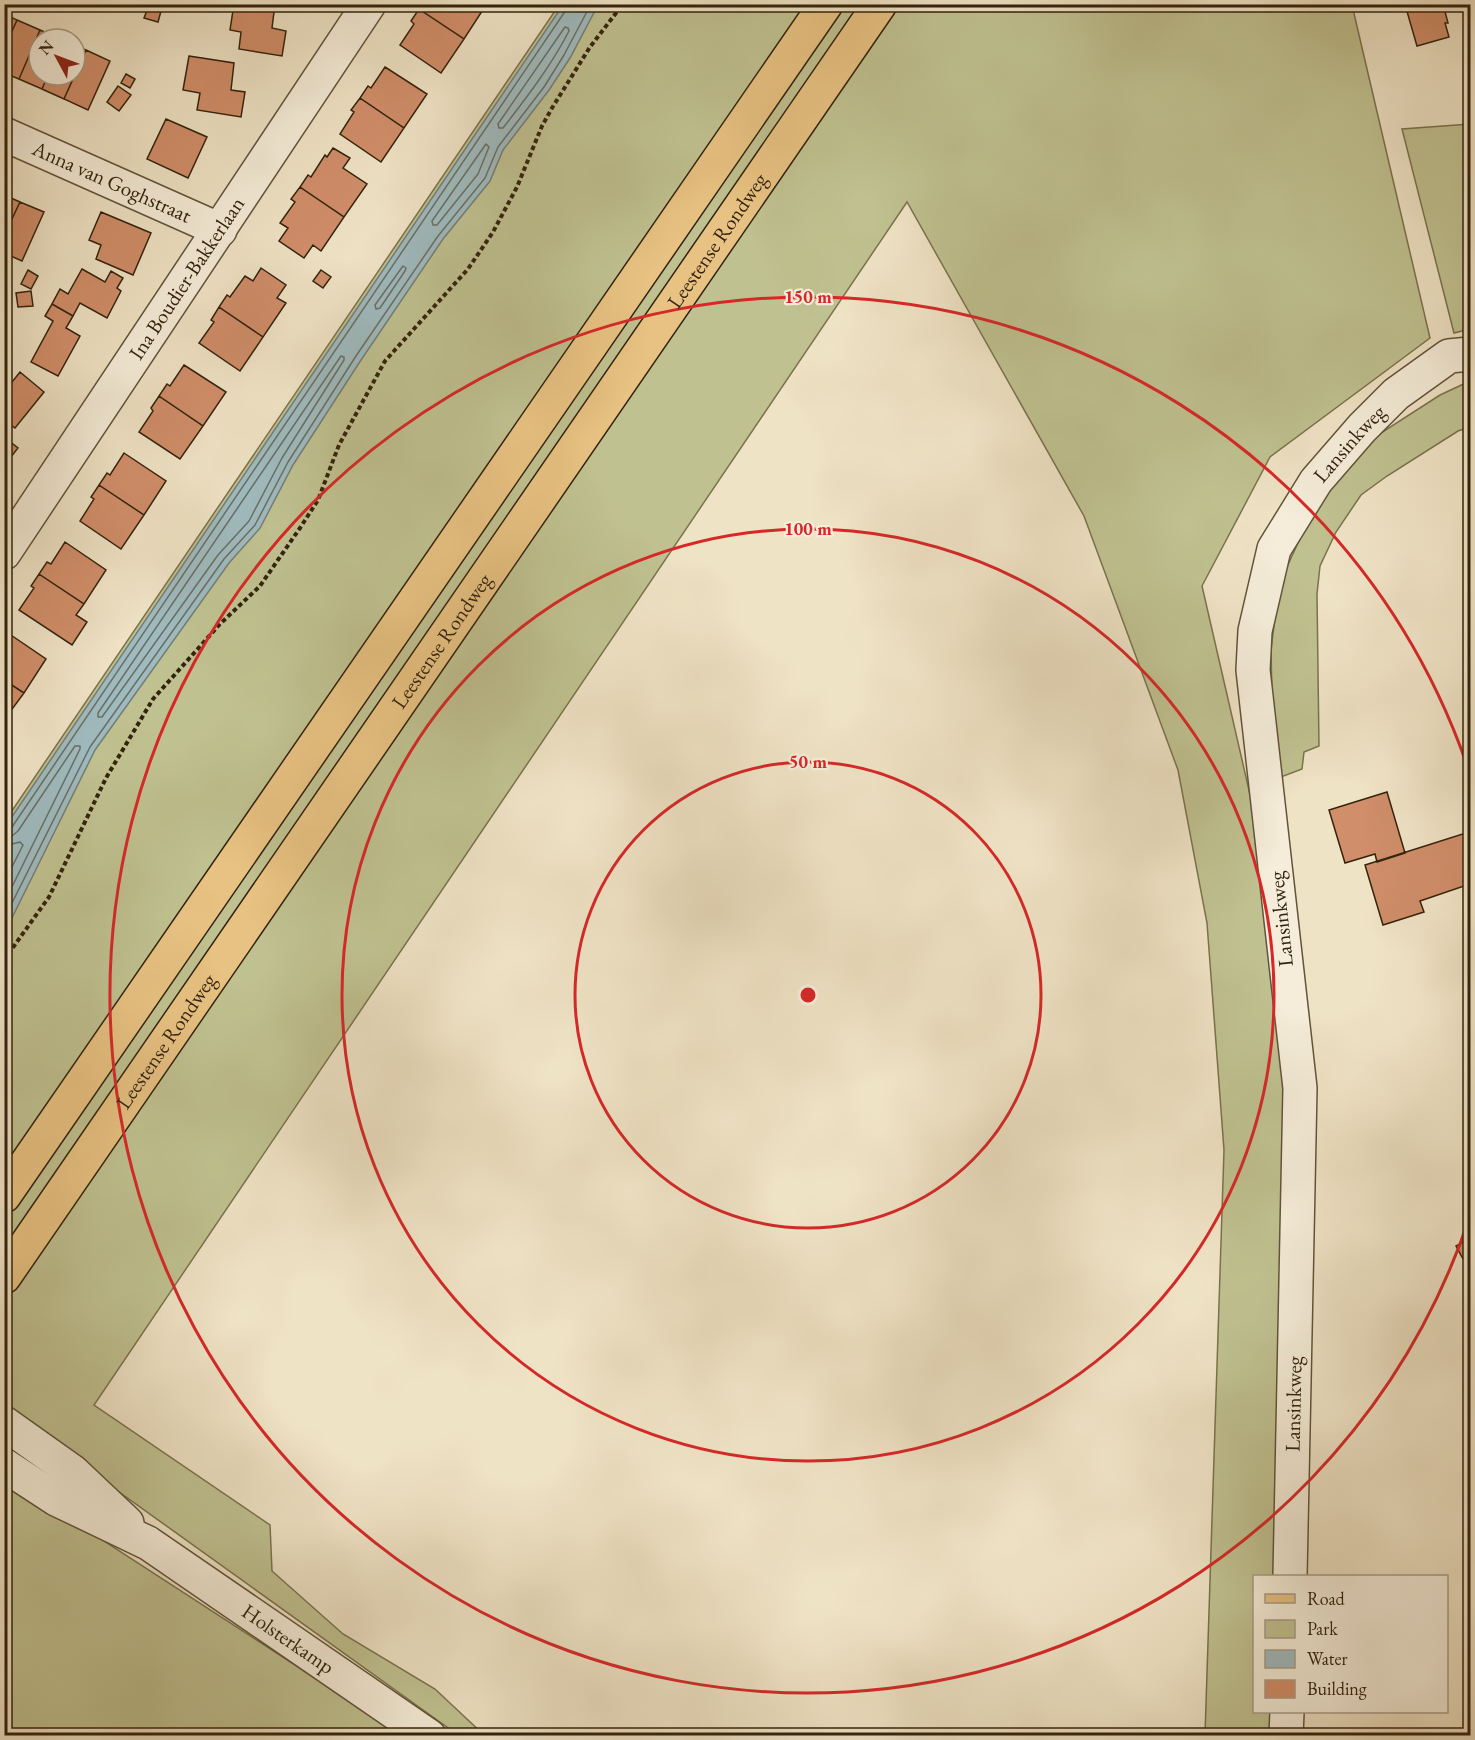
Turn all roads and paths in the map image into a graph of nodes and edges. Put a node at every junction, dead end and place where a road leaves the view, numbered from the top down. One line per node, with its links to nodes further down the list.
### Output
1 (369, 4): 6 (street, Ina Boudier-Bakkerlaan)
2 (623, 4): 9 (path)
3 (826, 4): 10 (main road)
4 (880, 4): 11 (main road, Leestense Rondweg)
5 (4, 134): 6 (street, Anna van Goghstraat)
6 (220, 230): 8 (street, Ina Boudier-Bakkerlaan)
7 (1470, 354): 15 (street, Lansinkweg)
8 (6, 548)
9 (4, 960)
10 (4, 1196)
11 (4, 1277)
12 (4, 1424): 14 (street, Holsterkamp)
13 (4, 1465): 14 (street, Holsterkamp)
14 (148, 1543): 17 (street, Holsterkamp)
15 (1290, 1575)
16 (1287, 1713): 18 (street)
17 (429, 1736)
18 (1286, 1736)

